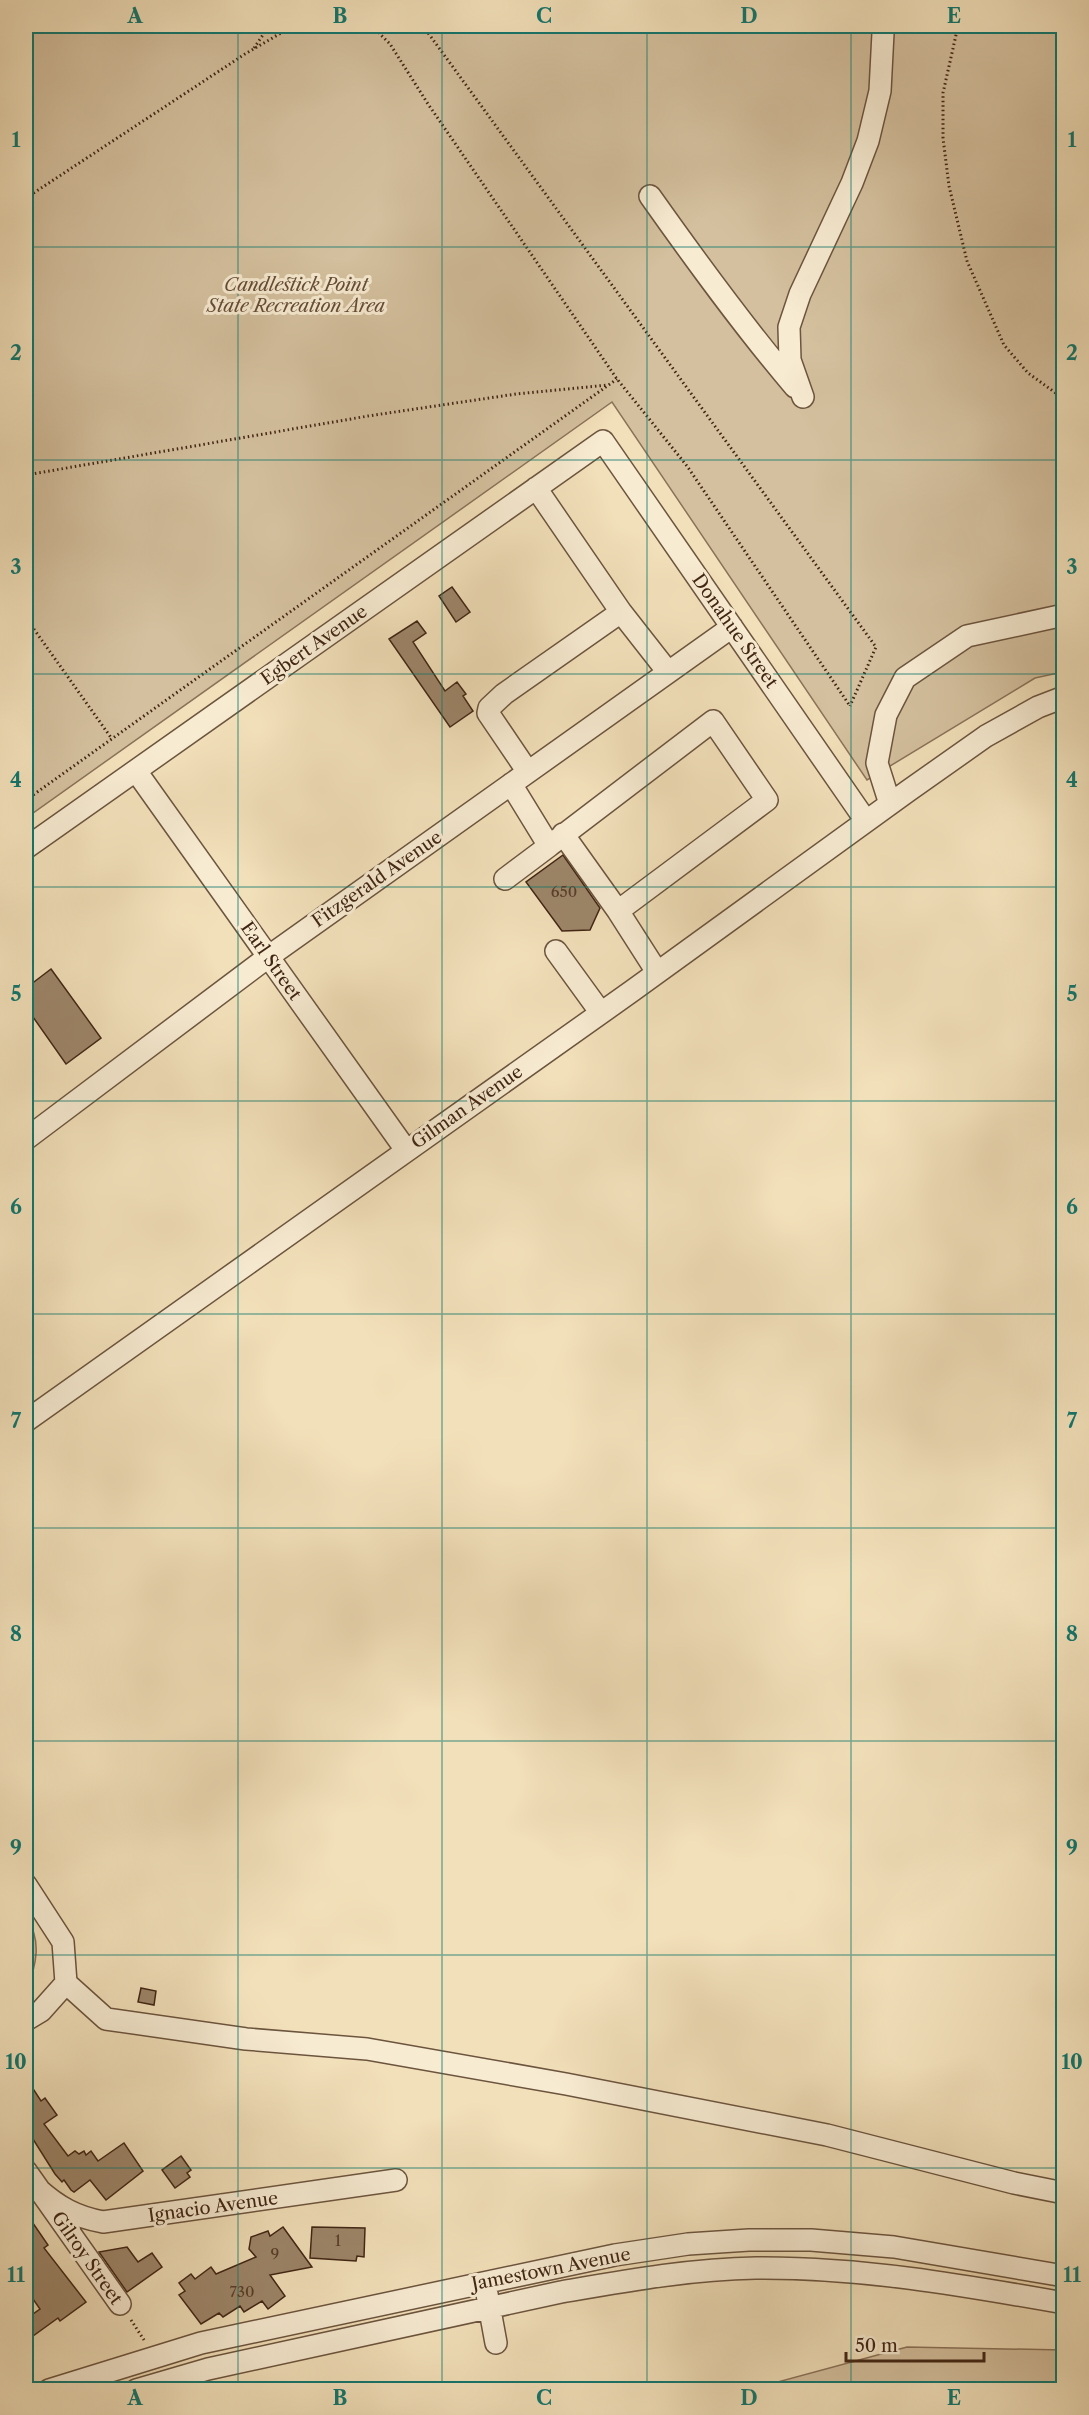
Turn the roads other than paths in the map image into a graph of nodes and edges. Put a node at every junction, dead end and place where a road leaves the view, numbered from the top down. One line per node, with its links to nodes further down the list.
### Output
1 (883, 33): 2 (street)
2 (650, 196)
3 (603, 441): 4 (street, Egbert Avenue); 7 (street, Donahue Street)
4 (536, 488): 5 (street); 10 (street, Egbert Avenue)
5 (621, 612): 8 (street); 11 (street)
6 (1064, 615): 12 (street)
7 (732, 627): 8 (street, Fitzgerald Avenue); 13 (street, Donahue Street)
8 (669, 672): 11 (street, Fitzgerald Avenue)
9 (1064, 697): 12 (street, Gilman Avenue)
10 (136, 771): 15 (street, Egbert Avenue); 19 (street, Earl Street)
11 (519, 778): 14 (street); 19 (street, Fitzgerald Avenue)
12 (890, 804): 13 (street, Gilman Avenue)
13 (866, 821): 20 (street, Gilman Avenue)
14 (556, 840): 16 (street); 17 (street); 17 (street)
15 (26, 848)
16 (505, 879)
17 (618, 911): 20 (street)
18 (556, 951): 21 (street)
19 (268, 957): 22 (street, Fitzgerald Avenue); 23 (street, Earl Street)
20 (657, 972): 21 (street, Gilman Avenue)
21 (601, 1013): 23 (street, Gilman Avenue)
22 (26, 1138)
23 (406, 1150): 24 (street, Gilman Avenue)
24 (26, 1421)
25 (26, 1886): 26 (street)
26 (66, 1983): 27 (street); 31 (street)
27 (26, 2020)
28 (26, 2171): 30 (street, Gilroy Street)
29 (396, 2180): 30 (street, Ignacio Avenue)
30 (38, 2189): 35 (street, Gilroy Street)
31 (1064, 2193)
32 (1064, 2276): 33 (street, Jamestown Avenue)
33 (486, 2281): 36 (street); 38 (street, Jamestown Avenue)
34 (1064, 2303): 36 (street, Jamestown Avenue)
35 (120, 2304)
36 (489, 2308): 37 (street); 39 (street, Jamestown Avenue)
37 (496, 2343)
38 (152, 2350): 39 (street); 40 (street, Jamestown Avenue)
39 (159, 2383): 41 (street, Jamestown Avenue)
40 (49, 2390)
41 (136, 2390)

